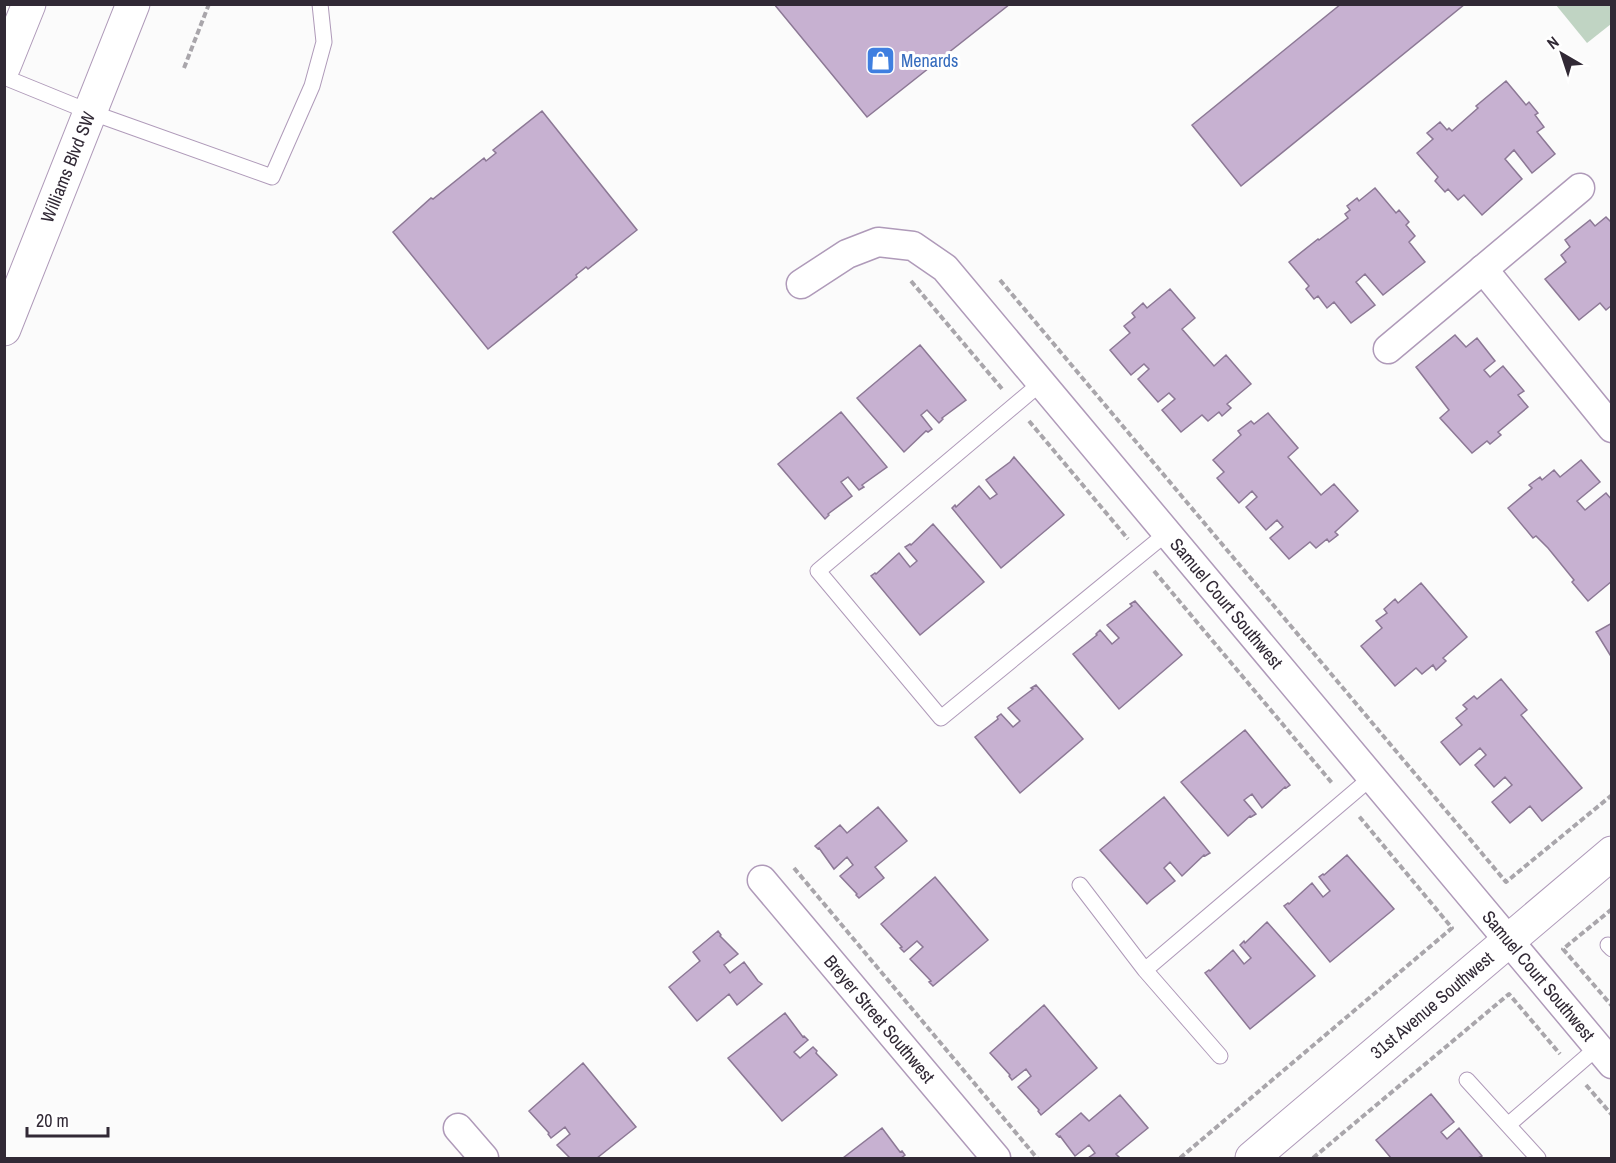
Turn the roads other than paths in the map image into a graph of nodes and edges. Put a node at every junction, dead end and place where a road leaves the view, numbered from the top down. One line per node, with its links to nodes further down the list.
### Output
1 (29, 4): 4 (street)
2 (133, 4): 6 (street, Williams Blvd SW)
3 (320, 4): 6 (lane)
4 (4, 66)
5 (4, 77): 6 (lane)
6 (90, 112): 10 (street, Williams Blvd SW)
7 (1580, 188): 8 (street)
8 (1483, 269): 11 (street); 13 (street)
9 (801, 284): 12 (street, Samuel Court Southwest)
10 (4, 329)
11 (1388, 349)
12 (1041, 383): 14 (street, Samuel Court Southwest); 14 (lane)
13 (1611, 428)
14 (1167, 533): 15 (street, Samuel Court Southwest)
15 (1372, 777): 19 (street, Samuel Court Southwest); 20 (lane)
16 (1611, 853): 19 (street, 31st Avenue Southwest)
17 (762, 880): 27 (street, Breyer Street Southwest)
18 (1080, 885): 20 (lane)
19 (1509, 940): 21 (street, Samuel Court Southwest); 28 (street, 31st Avenue Southwest)
20 (1145, 970): 22 (lane)
21 (1605, 1055): 24 (lane)
22 (1220, 1056)
23 (1467, 1080): 24 (lane)
24 (1508, 1125): 29 (lane)
25 (459, 1128): 26 (street)
26 (484, 1158)
27 (996, 1158)
28 (1252, 1158)
29 (1538, 1158)

